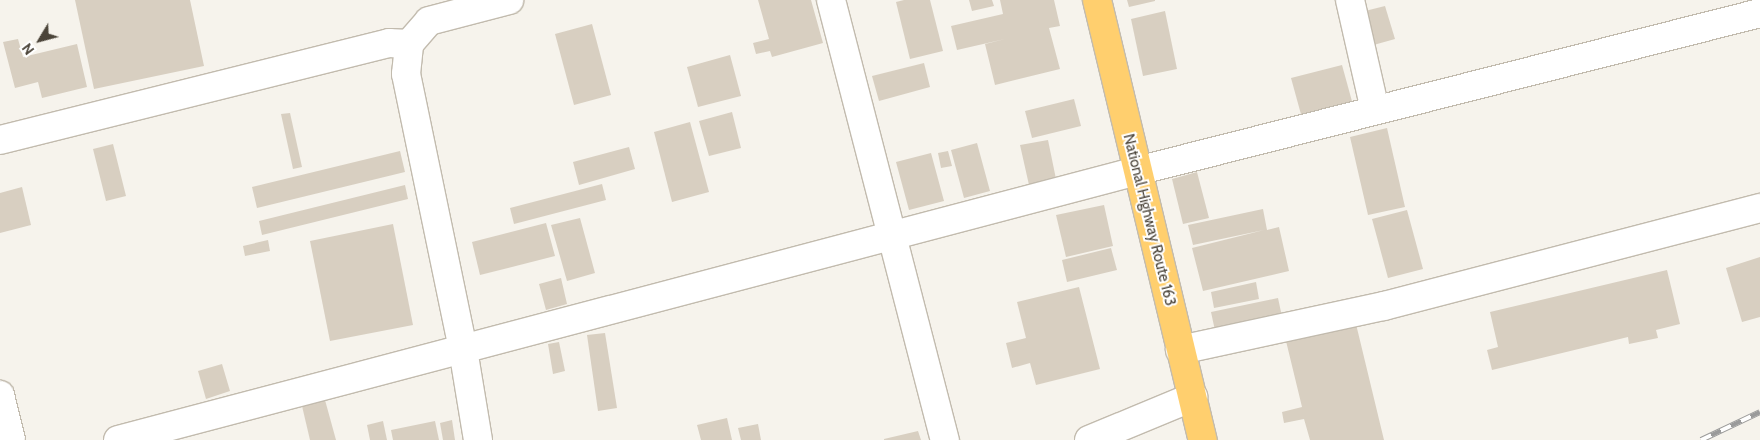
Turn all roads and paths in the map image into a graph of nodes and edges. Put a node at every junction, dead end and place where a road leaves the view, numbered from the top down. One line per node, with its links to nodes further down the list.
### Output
1 (509, 0): 5 (street)
2 (831, 0): 12 (street)
3 (1097, 0): 10 (highway, National Highway Route 163)
4 (1350, 0): 8 (street)
5 (426, 10): 7 (street)
6 (1760, 13): 8 (street)
7 (409, 44): 9 (street); 13 (street)
8 (1375, 110): 10 (street)
9 (0, 140)
10 (1137, 171): 12 (street); 14 (highway, National Highway Route 163)
11 (1760, 208): 14 (street)
12 (893, 237): 13 (street); 20 (street)
13 (464, 349): 18 (street); 19 (street)
14 (1180, 350): 16 (highway, National Highway Route 163)
15 (0, 395): 17 (street)
16 (1193, 397): 21 (street); 22 (highway, National Highway Route 163)
17 (11, 440)
18 (118, 440)
19 (478, 440)
20 (945, 440)
21 (1089, 440)
22 (1203, 440)

